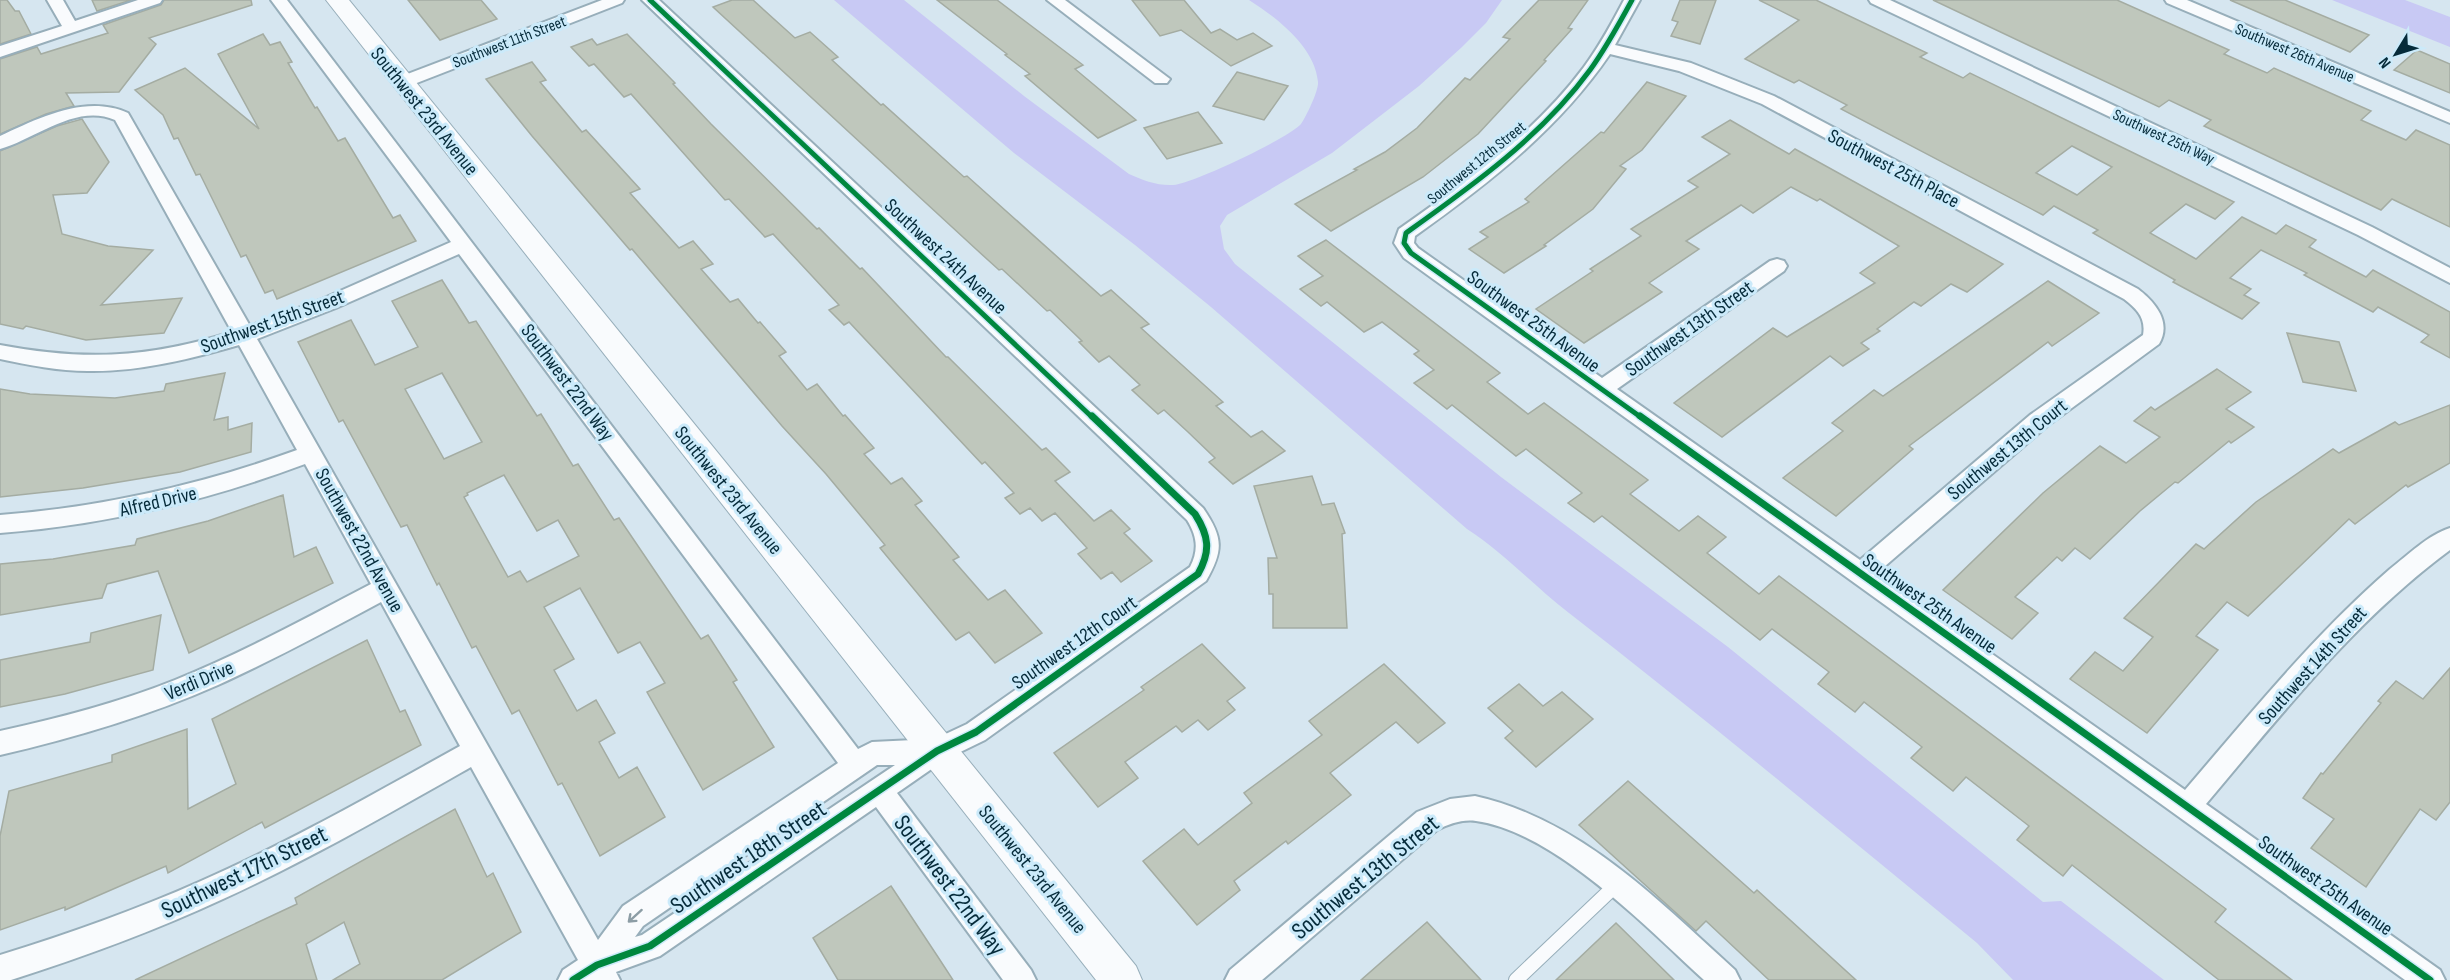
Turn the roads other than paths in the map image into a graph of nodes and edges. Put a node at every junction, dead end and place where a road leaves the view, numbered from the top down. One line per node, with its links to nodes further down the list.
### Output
1 (55, 0): 11 (street)
2 (154, 0): 11 (street)
3 (279, 0): 18 (street, Southwest 22nd Way)
4 (337, 0): 15 (street, Southwest 23rd Avenue)
5 (616, 0): 15 (street, Southwest 11th Street)
6 (650, 0): 29 (street, Southwest 24th Avenue)
7 (1055, 0): 14 (street)
8 (1632, 0): 12 (street, Southwest 12th Street)
9 (1876, 0): 21 (street, Southwest 25th Way)
10 (2173, 0): 16 (street, Southwest 26th Avenue)
11 (71, 28): 13 (street)
12 (1607, 48): 19 (street, Southwest 12th Street); 22 (street, Southwest 25th Place)
13 (0, 52)
14 (1161, 79)
15 (403, 82): 34 (street, Southwest 23rd Avenue)
16 (2450, 118)
17 (0, 142): 23 (street, Southwest 22nd Avenue)
18 (464, 244): 23 (street, Southwest 15th Street); 35 (street, Southwest 22nd Way)
19 (1411, 253): 25 (street, Southwest 25th Avenue)
20 (1777, 266): 25 (street, Southwest 13th Street)
21 (2450, 276)
22 (2155, 328): 30 (street, Southwest 13th Court)
23 (245, 336): 24 (street, Southwest 15th Street); 26 (street, Southwest 22nd Avenue)
24 (0, 352)
25 (1601, 389): 30 (street, Southwest 25th Avenue)
26 (311, 453): 27 (street, Alfred Drive); 31 (street, Southwest 22nd Avenue)
27 (0, 524)
28 (2450, 537): 37 (street, Southwest 14th Street)
29 (1209, 543): 34 (street, Southwest 12th Court)
30 (1860, 574): 37 (street, Southwest 25th Avenue)
31 (387, 587): 32 (street, Verdi Drive); 33 (street, Southwest 22nd Avenue)
32 (0, 743)
33 (477, 750): 39 (street, Southwest 17th Street); 40 (street, Southwest 22nd Avenue)
34 (937, 751): 35 (street, Southwest 18th Street); 36 (street, Southwest 18th Street); 42 (street, Southwest 23rd Avenue)
35 (855, 765): 40 (street, Southwest 18th Street, one-way to 40)
36 (879, 790): 40 (street, Southwest 18th Street); 41 (street, Southwest 22nd Way)
37 (2187, 807): 46 (street, Southwest 25th Avenue)
38 (1616, 885): 43 (street, Southwest 13th Street); 44 (lane); 45 (street)
39 (0, 969)
40 (592, 975)
41 (1021, 980)
42 (1122, 980)
43 (1240, 980)
44 (1516, 980)
45 (1725, 980)
46 (2430, 980)

